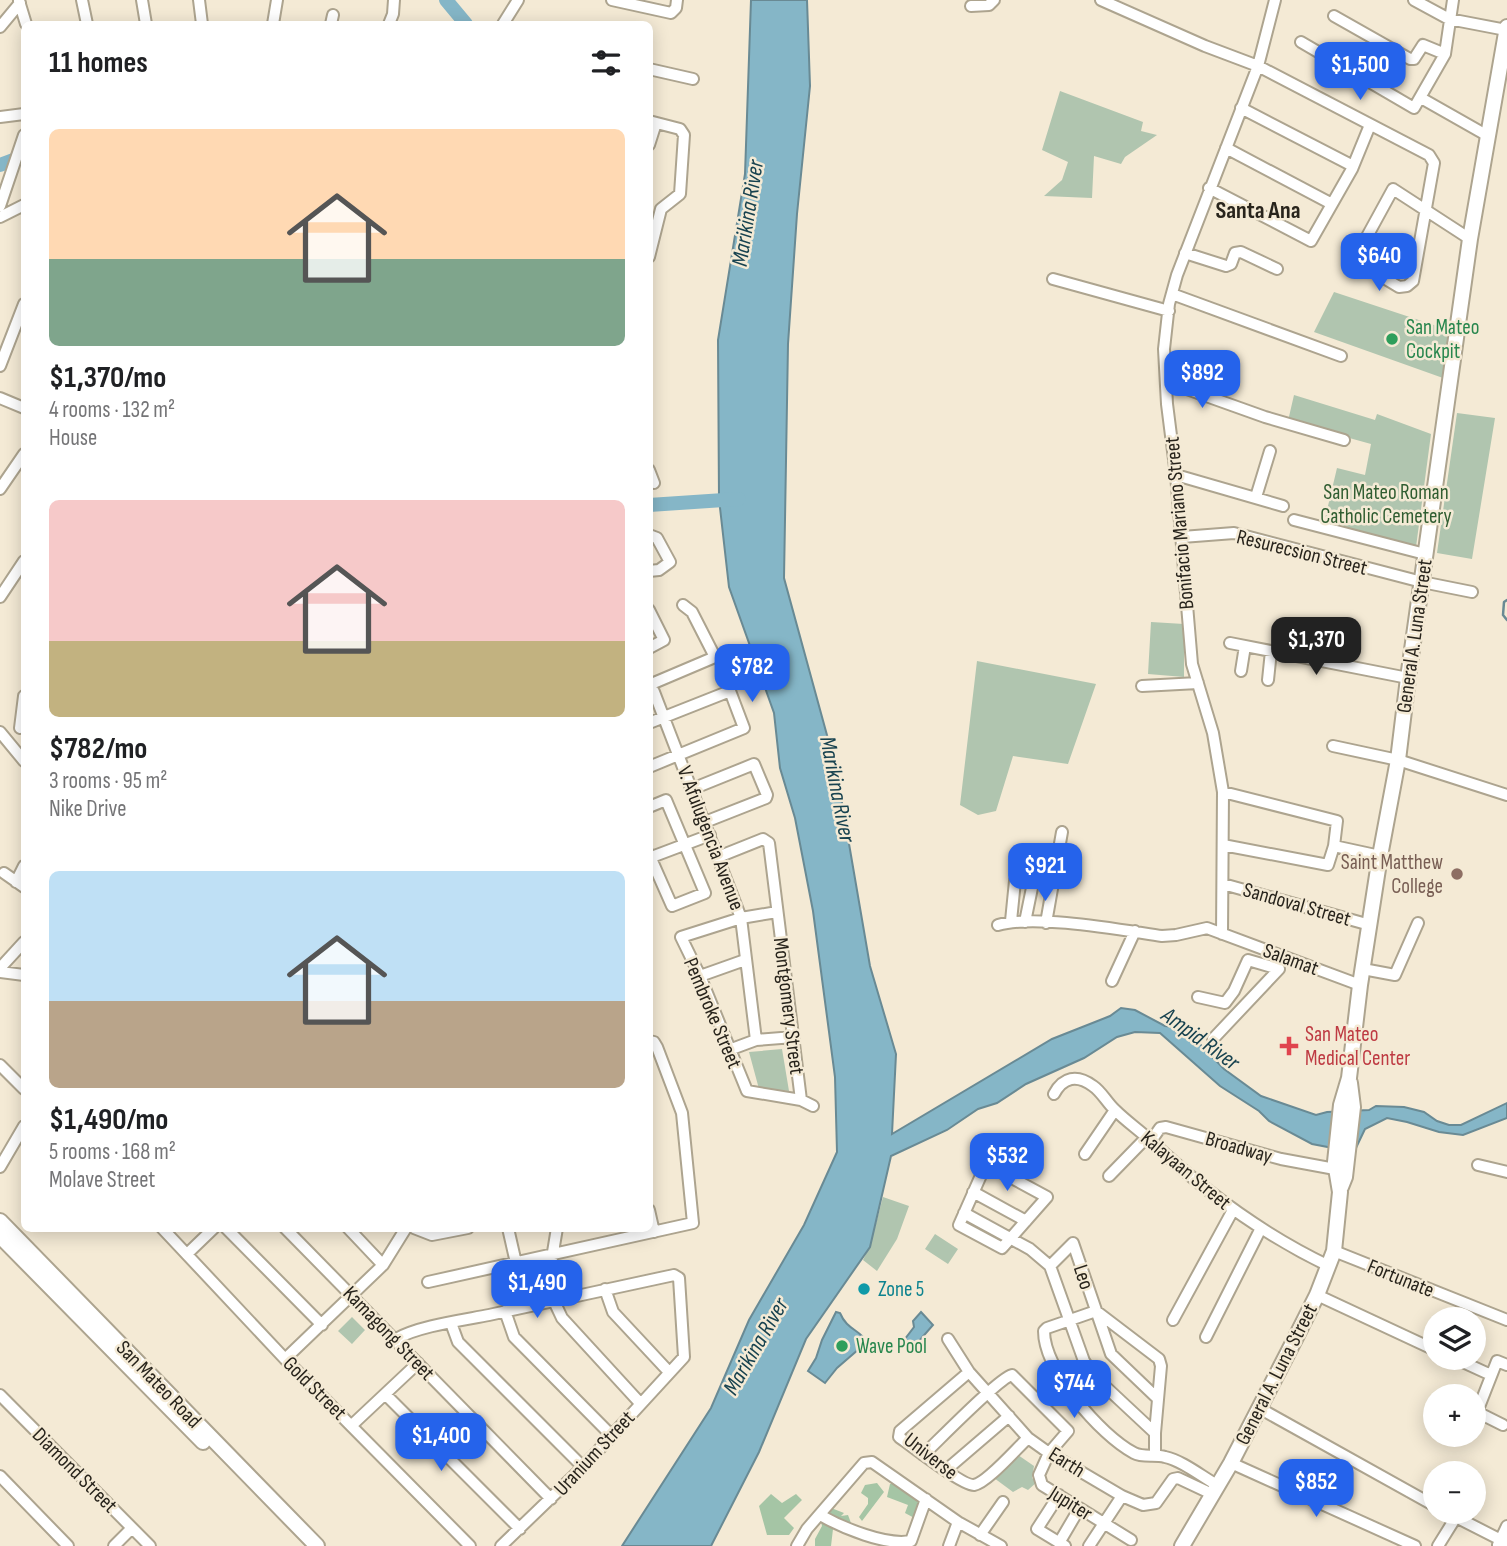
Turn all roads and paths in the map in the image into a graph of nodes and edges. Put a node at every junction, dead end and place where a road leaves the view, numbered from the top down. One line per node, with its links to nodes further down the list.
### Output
1 (82, 0): 19 (street)
2 (142, 0): 20 (street)
3 (199, 0): 21 (street)
4 (276, 0): 22 (street)
5 (394, 0): 23 (street)
6 (518, 0): 24 (street)
7 (611, 0): 8 (street)
8 (677, 0)
9 (994, 0): 15 (street)
10 (1101, 0): 29 (street)
11 (1275, 0): 29 (street, Bonifacio Mariano Street)
12 (1414, 0): 17 (street)
13 (1453, 0): 17 (street)
14 (19, 2): 18 (street); 25 (street)
15 (971, 6)
16 (1334, 16): 28 (street)
17 (1449, 19): 26 (street); 28 (street)
18 (25, 21)
19 (86, 21)
20 (146, 21)
21 (202, 21)
22 (273, 21)
23 (390, 21)
24 (506, 21)
25 (0, 27)
26 (1506, 37): 38 (main road, General A. Luna Street)
27 (1301, 42): 32 (street)
28 (1445, 54): 32 (street)
29 (1258, 66): 33 (street, Bonifacio Mariano Street); 37 (street)
30 (653, 70): 31 (street)
31 (693, 79)
32 (1421, 98): 38 (street)
33 (1241, 108): 40 (street, Bonifacio Mariano Street); 41 (street)
34 (21, 114): 35 (street)
35 (0, 117)
36 (653, 122): 46 (street)
37 (1370, 125): 41 (street); 47 (street)
38 (1488, 136): 50 (main road, General A. Luna Street)
39 (21, 148): 44 (street)
40 (1226, 148): 42 (street, Bonifacio Mariano Street); 43 (street)
41 (1353, 166): 43 (street)
42 (1209, 188): 43 (street); 51 (street, Bonifacio Mariano Street)
43 (1332, 204)
44 (0, 206)
45 (21, 206): 48 (street)
46 (655, 207): 49 (street)
47 (1425, 208): 47 (street); 50 (street)
48 (0, 216)
49 (653, 227)
50 (1470, 239): 72 (main road, General A. Luna Street)
51 (1185, 253): 52 (street); 54 (street, Bonifacio Mariano Street)
52 (1277, 269)
53 (1053, 279): 55 (street)
54 (1172, 294): 55 (street, Bonifacio Mariano Street); 57 (street)
55 (1168, 311): 59 (street, Bonifacio Mariano Street)
56 (21, 312): 58 (street)
57 (1341, 356)
58 (0, 366)
59 (1167, 382): 62 (street); 65 (street, Bonifacio Mariano Street)
60 (0, 398): 61 (street)
61 (21, 407)
62 (1343, 440)
63 (1270, 452): 67 (street)
64 (21, 458): 66 (street)
65 (1176, 475): 67 (street); 71 (street, Bonifacio Mariano Street)
66 (0, 489)
67 (1256, 497): 68 (street)
68 (1283, 506)
69 (1294, 520): 72 (street)
70 (653, 536): 73 (street)
71 (1182, 537): 75 (street, Resurecsion Street); 88 (street, Bonifacio Mariano Street)
72 (1425, 554): 75 (main road, General A. Luna Street)
73 (653, 571)
74 (21, 575): 77 (street)
75 (1422, 582): 76 (street, Resurecsion Street); 85 (main road, General A. Luna Street)
76 (1472, 592)
77 (0, 597)
78 (683, 605): 87 (street)
79 (653, 618): 81 (street)
80 (1230, 643): 82 (street)
81 (653, 646)
82 (1245, 646): 83 (street); 84 (street)
83 (1271, 651): 85 (street); 86 (street)
84 (1241, 671)
85 (1408, 678): 98 (main road, General A. Luna Street)
86 (1268, 680)
87 (653, 683)
88 (1198, 683): 89 (street); 101 (street, Bonifacio Mariano Street)
89 (1142, 686)
90 (653, 694): 91 (street, V. Afulugencia Avenue)
91 (664, 717): 92 (street); 96 (street, V. Afulugencia Avenue); 96 (street)
92 (653, 721)
93 (21, 728): 94 (street)
94 (0, 729): 97 (street)
95 (1333, 746): 98 (street)
96 (679, 756): 99 (street); 100 (street, V. Afulugencia Avenue)
97 (21, 757)
98 (1398, 760): 102 (street); 111 (main road, General A. Luna Street)
99 (653, 766)
100 (692, 789): 104 (street, V. Afulugencia Avenue); 104 (street)
101 (1223, 792): 108 (street, Bonifacio Mariano Street); 109 (street)
102 (1507, 795)
103 (653, 805): 107 (street)
104 (705, 822): 106 (street, V. Afulugencia Avenue)
105 (1062, 832): 123 (street)
106 (710, 835): 107 (street); 112 (street, V. Afulugencia Avenue)
107 (685, 844): 110 (street); 113 (street)
108 (1223, 845): 109 (street); 118 (street, Bonifacio Mariano Street)
109 (1334, 846): 111 (street)
110 (653, 856)
111 (1380, 856): 126 (main road, General A. Luna Street)
112 (718, 857): 119 (street, Montgomery Street); 120 (street, V. Afulugencia Avenue)
113 (653, 864)
114 (4, 873): 117 (street)
115 (1034, 878): 122 (street)
116 (1015, 881): 121 (street)
117 (20, 884)
118 (1223, 884): 126 (street, Sandoval Street); 128 (street, Bonifacio Mariano Street)
119 (777, 912): 120 (street); 140 (street, Montgomery Street)
120 (741, 918): 131 (street, V. Afulugencia Avenue); 136 (street, Pembroke Street)
121 (1012, 921): 122 (street, Salamat); 125 (street)
122 (1025, 922): 123 (street, Salamat)
123 (1046, 923): 127 (street, Salamat)
124 (1418, 923): 133 (street)
125 (999, 925)
126 (1370, 925): 133 (main road, General A. Luna Street)
127 (1135, 931): 128 (street, Salamat); 137 (street)
128 (1222, 934): 130 (street, Salamat)
129 (21, 946): 134 (street)
130 (1284, 957): 132 (street); 138 (street, Salamat)
131 (745, 960): 136 (street); 141 (street, V. Afulugencia Avenue)
132 (1279, 969): 139 (street); 142 (street)
133 (1363, 969): 138 (main road, General A. Luna Street)
134 (0, 970): 135 (street)
135 (21, 974)
136 (700, 976): 144 (street, Pembroke Street)
137 (1112, 981)
138 (1360, 985): 155 (main road, General A. Luna Street)
139 (1198, 997)
140 (794, 1037): 141 (street); 148 (street, Montgomery Street)
141 (756, 1040): 144 (street)
142 (1213, 1040)
143 (653, 1042): 176 (street)
144 (729, 1050): 148 (street, Pembroke Street)
145 (0, 1065): 146 (street)
146 (21, 1085)
147 (1054, 1094): 150 (street, Kalayaan Street)
148 (801, 1100): 149 (street)
149 (813, 1107)
150 (1115, 1110): 152 (street, Kalayaan Street); 153 (street)
151 (21, 1131): 156 (street)
152 (1149, 1139): 155 (street, Broadway); 158 (street); 160 (street, Kalayaan Street)
153 (1085, 1154)
154 (1478, 1164): 157 (street)
155 (1339, 1165): 180 (main road, General A. Luna Street)
156 (0, 1167)
157 (1507, 1172)
158 (1109, 1176)
159 (973, 1192): 161 (street); 161 (street); 178 (street)
160 (1233, 1210): 164 (street, Kalayaan Street); 195 (street)
161 (1027, 1221): 178 (street)
162 (0, 1222): 253 (main road, San Mateo Road)
163 (653, 1228): 176 (street)
164 (1260, 1230): 186 (street, Kalayaan Street); 199 (street)
165 (166, 1232): 181 (street, Gold Street)
166 (210, 1232): 181 (street)
167 (230, 1232): 198 (street)
168 (289, 1232): 189 (street, Kamagong Street)
169 (352, 1232): 184 (street)
170 (404, 1232): 184 (street)
171 (424, 1232): 172 (street)
172 (447, 1232)
173 (509, 1232): 183 (street)
174 (556, 1232): 182 (street)
175 (610, 1232): 179 (street)
176 (654, 1232): 179 (street)
177 (0, 1236): 252 (main road, San Mateo Road)
178 (1012, 1238): 185 (street)
179 (612, 1241): 182 (street)
180 (1334, 1251): 186 (main road, General A. Luna Street); 196 (street, Fortunate)
181 (187, 1254): 203 (street, Gold Street)
182 (552, 1254): 183 (street); 191 (street)
183 (516, 1264): 187 (street)
184 (383, 1265): 189 (street)
185 (1050, 1266): 193 (street, Leo); 194 (street)
186 (1329, 1266): 190 (main road, General A. Luna Street)
187 (428, 1282)
188 (605, 1289): 191 (street); 207 (street); 207 (street, Uranium Street)
189 (353, 1296): 198 (street); 200 (street, Kamagong Street)
190 (1317, 1296): 202 (street); 215 (main road, General A. Luna Street)
191 (554, 1300): 192 (street); 214 (street)
192 (505, 1311): 197 (street); 220 (street)
193 (1097, 1311): 194 (street); 213 (street, Leo); 213 (street)
194 (1070, 1320): 219 (street); 223 (street)
195 (1173, 1320)
196 (1507, 1320)
197 (450, 1323): 200 (street); 226 (street)
198 (322, 1325): 203 (street)
199 (1206, 1337)
200 (396, 1339): 204 (street, Kamagong Street)
201 (948, 1339): 208 (street, Earth)
202 (1423, 1345)
203 (285, 1359): 217 (street, Gold Street)
204 (418, 1363): 211 (street); 232 (street, Kamagong Street)
205 (1507, 1364): 209 (street)
206 (1480, 1370): 209 (street)
207 (669, 1372): 214 (street, Uranium Street)
208 (968, 1372): 210 (street, Earth); 224 (street, Universe)
209 (1491, 1375): 218 (street)
210 (989, 1393): 216 (street, Earth); 222 (street); 224 (street)
211 (385, 1394): 217 (street); 244 (street)
212 (0, 1395): 243 (street, Diamond Street)
213 (1157, 1398): 219 (street)
214 (640, 1403): 220 (street, Uranium Street)
215 (1259, 1408): 225 (main road, General A. Luna Street); 234 (street)
216 (1009, 1416): 221 (street, Earth); 227 (street)
217 (352, 1425): 254 (street, Gold Street)
218 (1503, 1425)
219 (1154, 1433): 223 (street)
220 (612, 1436): 226 (street, Uranium Street)
221 (1028, 1438): 222 (street, Earth); 227 (street, Universe)
222 (1049, 1453): 230 (street, Jupiter); 231 (street, Earth)
223 (1155, 1454): 229 (street)
224 (923, 1455): 227 (street, Universe)
225 (1231, 1463): 229 (main road, General A. Luna Street); 261 (street)
226 (583, 1467): 232 (street, Uranium Street)
227 (946, 1471)
228 (0, 1476): 249 (street)
229 (1214, 1489): 231 (street, Earth); 260 (main road, General A. Luna Street)
230 (1059, 1495): 236 (street, Jupiter); 248 (street)
231 (1122, 1496): 239 (street)
232 (551, 1499): 244 (street, Uranium Street)
233 (926, 1499): 237 (street); 237 (street); 238 (street)
234 (1423, 1499)
235 (1003, 1502): 245 (street)
236 (1079, 1509): 239 (street, Jupiter); 248 (street)
237 (820, 1515): 256 (street)
238 (958, 1521): 245 (street); 257 (street)
239 (1104, 1523): 246 (street, Jupiter); 259 (street)
240 (1447, 1524): 262 (street)
241 (1467, 1524): 247 (street)
242 (1507, 1525): 247 (street)
243 (132, 1528): 250 (street); 251 (street, Diamond Street)
244 (520, 1529): 255 (street, Uranium Street)
245 (980, 1535): 258 (street)
246 (1131, 1540)
247 (1502, 1543)
248 (1062, 1544)
249 (68, 1546)
250 (114, 1546)
251 (150, 1546)
252 (304, 1546)
253 (317, 1546)
254 (470, 1546)
255 (501, 1546)
256 (797, 1546)
257 (949, 1546)
258 (1001, 1546)
259 (1089, 1546)
260 (1182, 1546)
261 (1415, 1546)
262 (1438, 1546)

